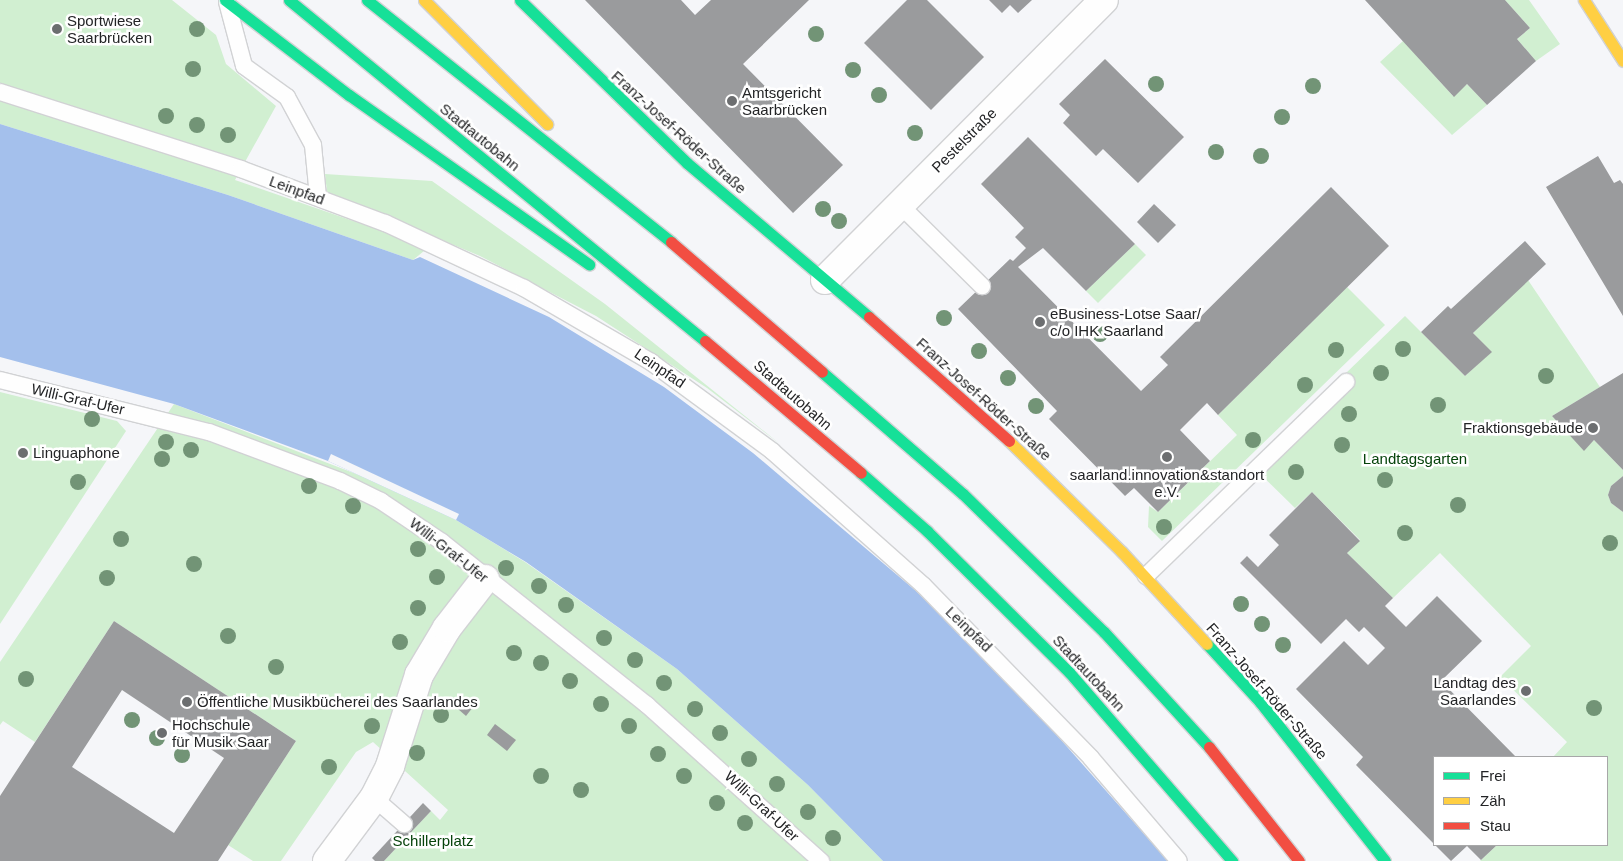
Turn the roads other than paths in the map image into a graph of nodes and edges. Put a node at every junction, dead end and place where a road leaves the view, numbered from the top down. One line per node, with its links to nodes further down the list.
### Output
1 (289, 0): 15 (main road, Stadtautobahn)
2 (367, 0): 11 (main road)
3 (424, 0): 11 (main road)
4 (520, 0): 13 (main road, Franz-Josef-Röder-Straße)
5 (1104, 0): 12 (street, Pestelstraße)
6 (1584, 0): 8 (main road)
7 (226, 1): 10 (lane); 15 (main road)
8 (1623, 61)
9 (0, 92): 10 (lane, Leinpfad)
10 (318, 197): 24 (lane, Leinpfad)
11 (628, 204): 26 (main road)
12 (899, 204): 13 (street, Pestelstraße); 14 (lane)
13 (825, 280): 18 (main road, Franz-Josef-Röder-Straße)
14 (982, 286)
15 (666, 309): 25 (main road, Stadtautobahn)
16 (0, 380): 19 (lane, Willi-Graf-Ufer)
17 (1346, 382): 18 (lane)
18 (1146, 576): 27 (main road, Franz-Josef-Röder-Straße)
19 (485, 578): 20 (street); 23 (lane, Willi-Graf-Ufer)
20 (374, 798): 21 (lane); 22 (street)
21 (404, 824)
22 (327, 861)
23 (821, 861)
24 (1179, 861)
25 (1232, 861)
26 (1299, 861)
27 (1386, 861)

